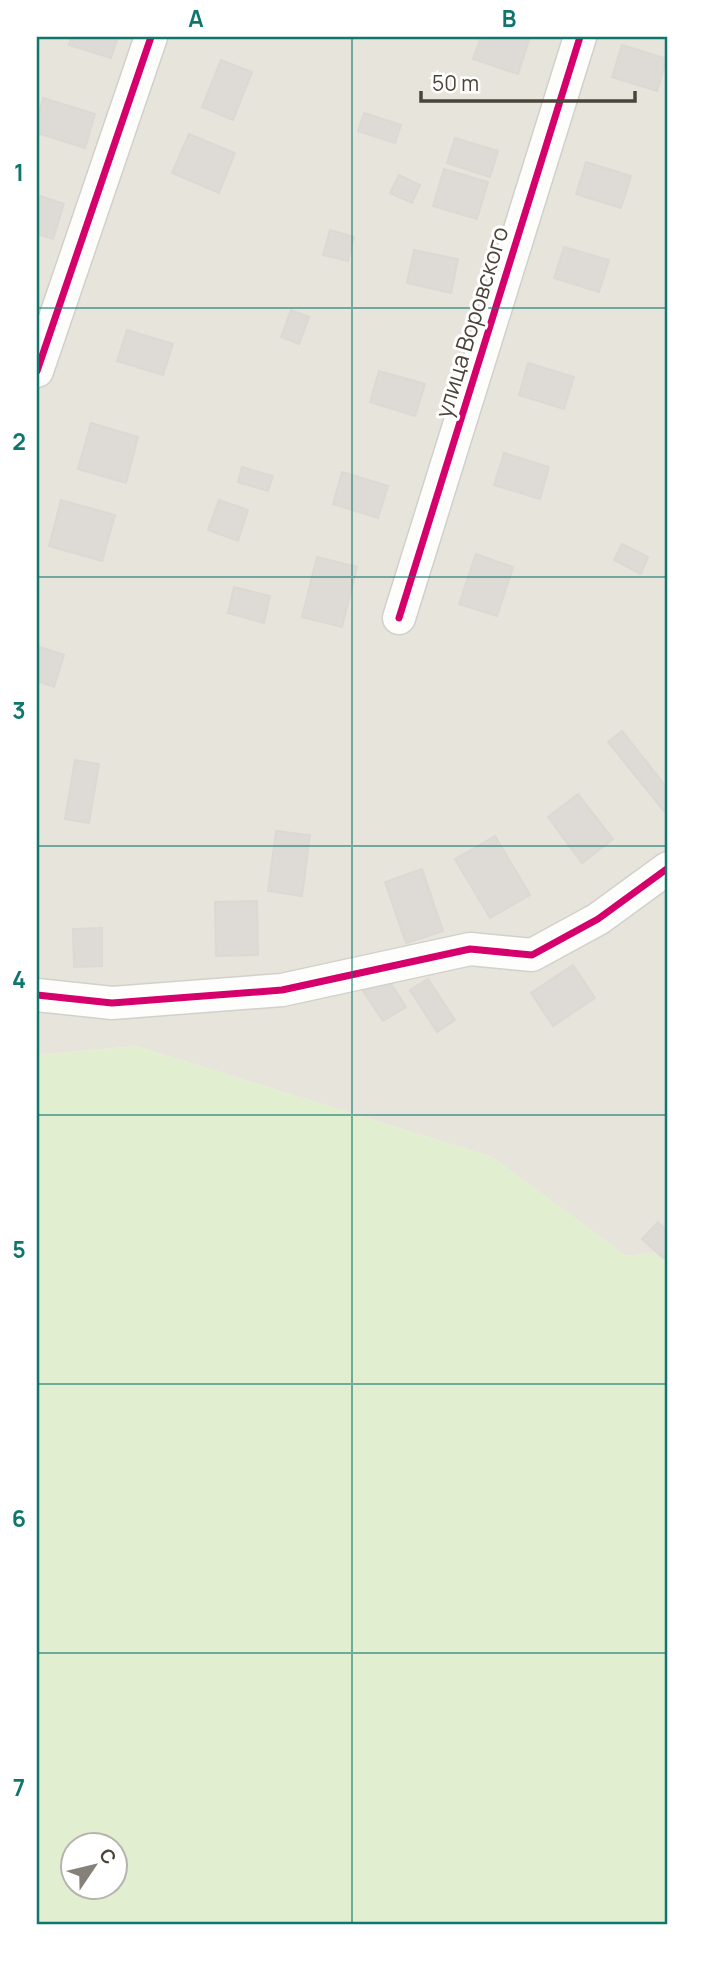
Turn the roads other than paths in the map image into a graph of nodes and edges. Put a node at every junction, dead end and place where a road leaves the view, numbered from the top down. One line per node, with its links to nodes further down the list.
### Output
1 (151, 37): 3 (street)
2 (580, 37): 4 (street, улица Воровского)
3 (37, 371)
4 (399, 618)
5 (668, 868): 6 (street)
6 (37, 995)

